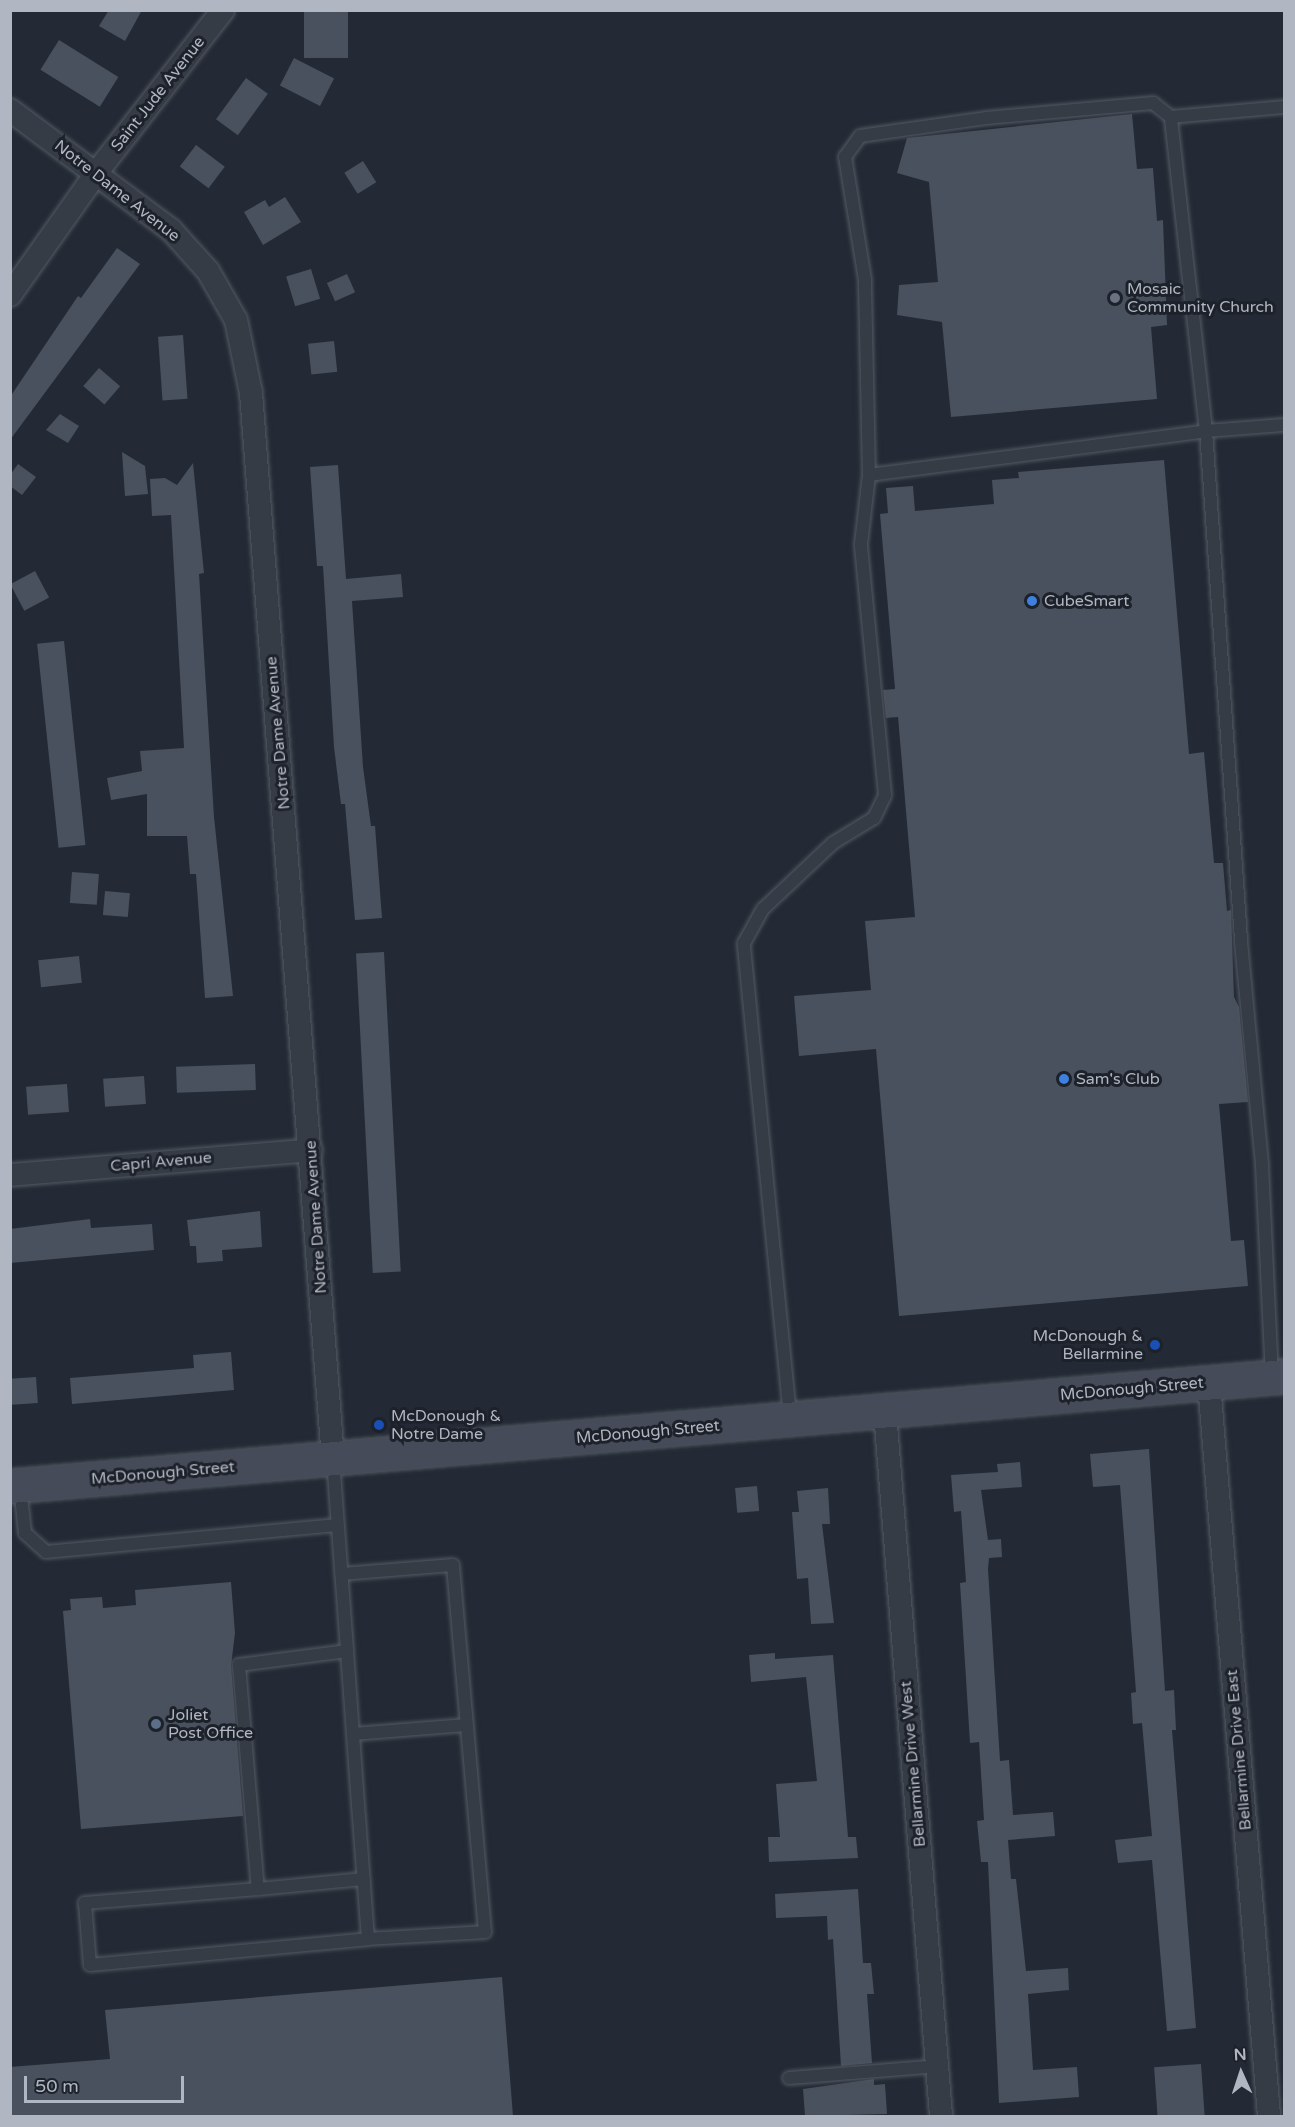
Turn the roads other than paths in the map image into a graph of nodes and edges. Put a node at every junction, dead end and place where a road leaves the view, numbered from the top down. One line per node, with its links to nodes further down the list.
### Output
1 (224, 10): 5 (street, Saint Jude Avenue)
2 (1284, 106): 4 (lane)
3 (10, 110): 5 (street, Notre Dame Avenue)
4 (1171, 117): 8 (lane); 9 (lane)
5 (97, 172): 6 (street, Saint Jude Avenue); 10 (street, Notre Dame Avenue)
6 (10, 295)
7 (1284, 425): 8 (lane)
8 (1206, 431): 9 (lane); 12 (lane)
9 (869, 475): 15 (lane)
10 (311, 1150): 11 (street, Capri Avenue); 16 (street, Notre Dame Avenue)
11 (10, 1175)
12 (1278, 1376): 13 (street, McDonough Street)
13 (1209, 1383): 14 (street, McDonough Street); 29 (street, Bellarmine Drive East)
14 (885, 1412): 15 (street, McDonough Street); 26 (street, Bellarmine Drive West)
15 (790, 1420): 16 (street, McDonough Street)
16 (333, 1458): 17 (street, McDonough Street); 18 (lane)
17 (15, 1486): 18 (lane)
18 (338, 1525): 19 (lane)
19 (341, 1574): 20 (lane); 21 (lane)
20 (347, 1651): 22 (lane); 24 (lane)
21 (467, 1725): 22 (lane); 25 (lane)
22 (353, 1734): 23 (lane)
23 (364, 1879): 24 (lane); 25 (lane)
24 (258, 1889): 25 (lane)
25 (368, 1939)
26 (937, 2066): 27 (lane); 28 (street, Bellarmine Drive West)
27 (789, 2078)
28 (941, 2116)
29 (1269, 2116)

